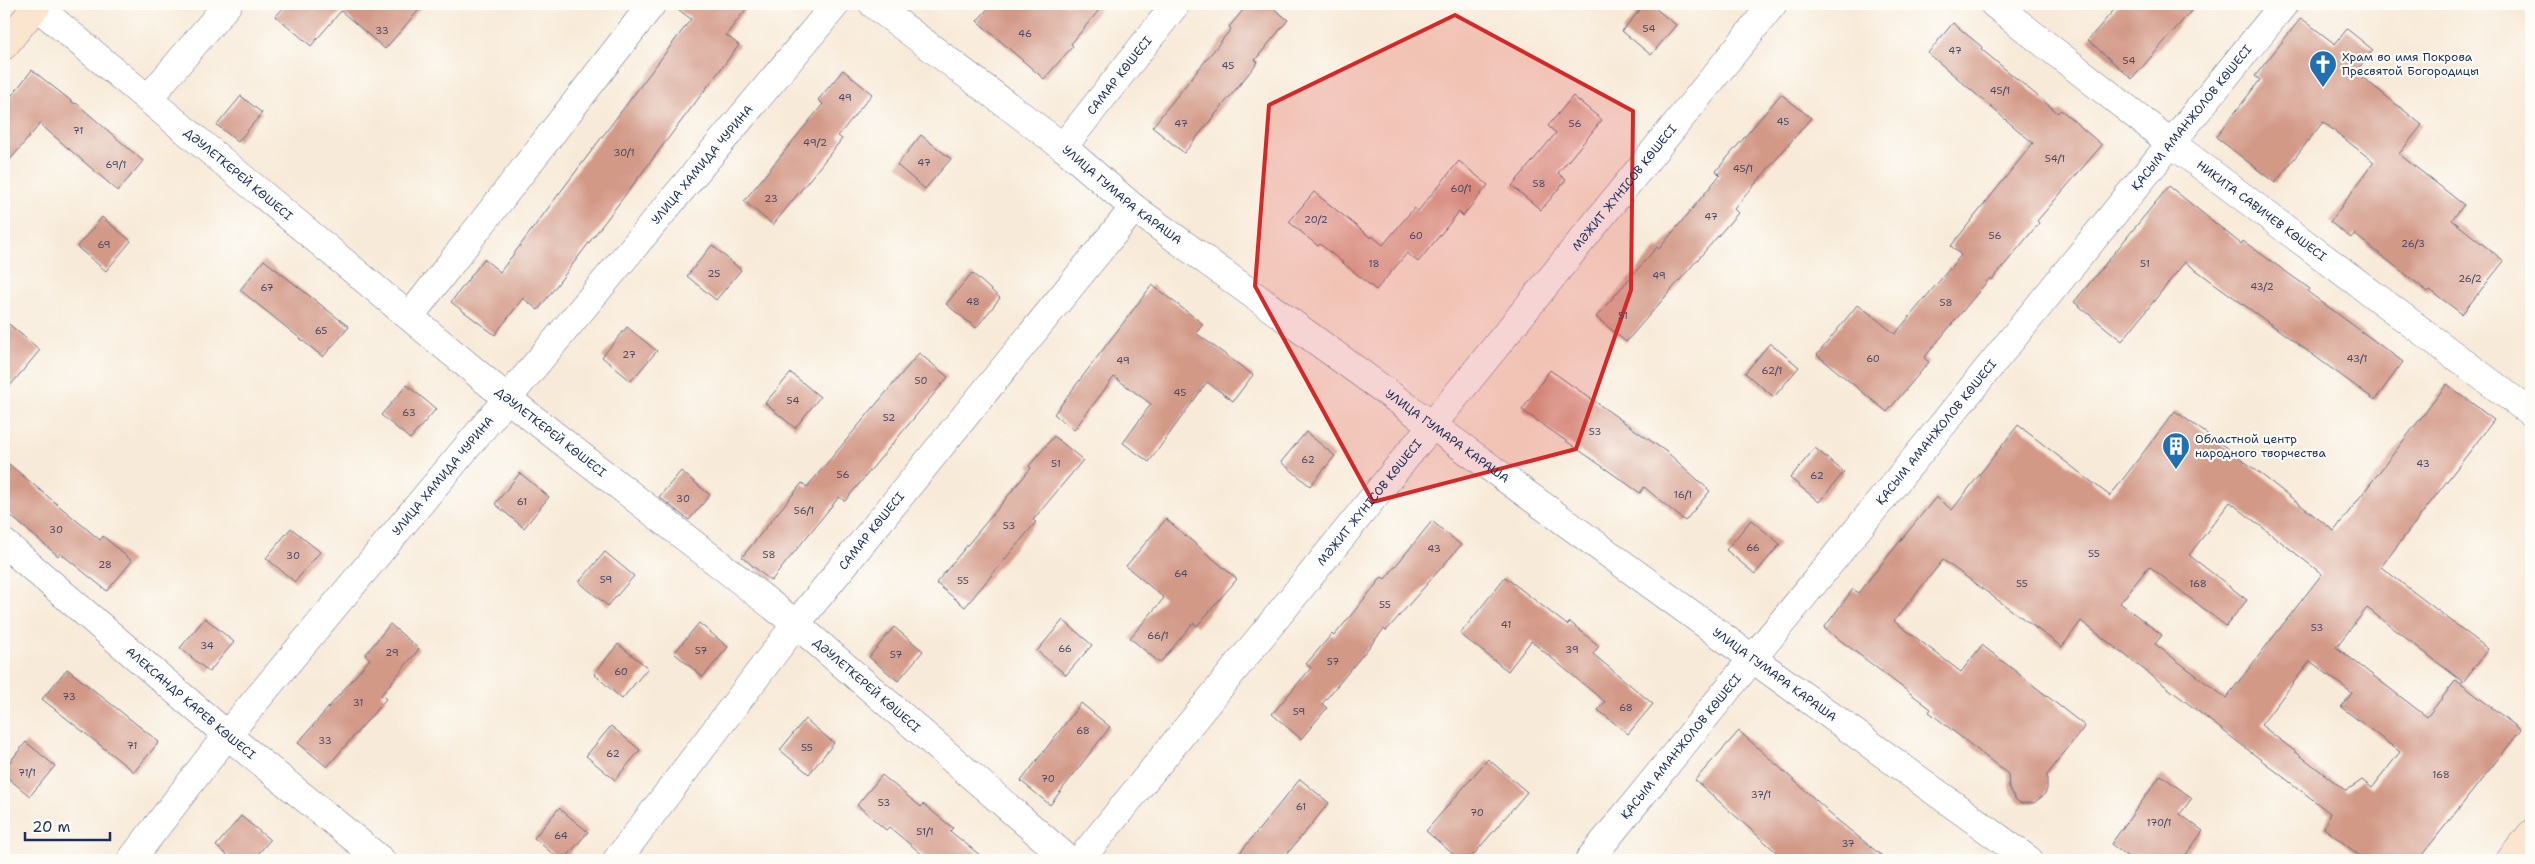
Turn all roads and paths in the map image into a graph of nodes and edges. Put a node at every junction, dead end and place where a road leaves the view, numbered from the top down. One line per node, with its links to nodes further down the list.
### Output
1 (36, 4): 10 (street); 11 (street, ДӘУЛЕТКЕРЕЙ КӨШЕСІ)
2 (228, 4): 11 (street)
3 (652, 4): 15 (street)
4 (836, 4): 16 (street, УЛИЦА ХАМИДА ЧУРИНА)
5 (873, 4): 13 (street, УЛИЦА ГУМАРА КАРАША)
6 (1176, 4): 13 (street, САМАР КӨШЕСІ)
7 (1773, 4): 18 (street, МӘЖИТ ЖҮНІСОВ КӨШЕСІ)
8 (1994, 4): 12 (street, НИКИТА САВИЧЕВ КӨШЕСІ)
9 (2284, 4): 12 (street, ҚАСЫМ АМАНЖОЛОВ КӨШЕСІ)
10 (4, 46)
11 (148, 99): 15 (street, ДӘУЛЕТКЕРЕЙ КӨШЕСІ)
12 (2171, 143): 17 (street, НИКИТА САВИЧЕВ КӨШЕСІ); 21 (street, ҚАСЫМ АМАНЖОЛОВ КӨШЕСІ)
13 (1063, 147): 14 (street, УЛИЦА ГУМАРА КАРАША)
14 (1134, 208): 18 (street, УЛИЦА ГУМАРА КАРАША); 20 (street, САМАР КӨШЕСІ)
15 (410, 316): 16 (street, ДӘУЛЕТКЕРЕЙ КӨШЕСІ)
16 (508, 399): 20 (street, ДӘУЛЕТКЕРЕЙ КӨШЕСІ); 22 (street, УЛИЦА ХАМИДА ЧУРИНА)
17 (2531, 414)
18 (1431, 425): 21 (street, УЛИЦА ГУМАРА КАРАША); 28 (street, МӘЖИТ ЖҮНІСОВ КӨШЕСІ)
19 (4, 544): 22 (street, АЛЕКСАНДР КАРЕВ КӨШЕСІ)
20 (796, 624): 26 (street, САМАР КӨШЕСІ); 27 (street, ДӘУЛЕТКЕРЕЙ КӨШЕСІ)
21 (1752, 659): 29 (street, ҚАСЫМ АМАНЖОЛОВ КӨШЕСІ); 30 (street, УЛИЦА ГУМАРА КАРАША)
22 (227, 735): 24 (street, УЛИЦА ХАМИДА ЧУРИНА); 25 (street, АЛЕКСАНДР КАРЕВ КӨШЕСІ)
23 (2531, 834): 31 (street)
24 (131, 860)
25 (381, 860)
26 (617, 860)
27 (1068, 860)
28 (1080, 860)
29 (1589, 860)
30 (2029, 860)
31 (2510, 860)

